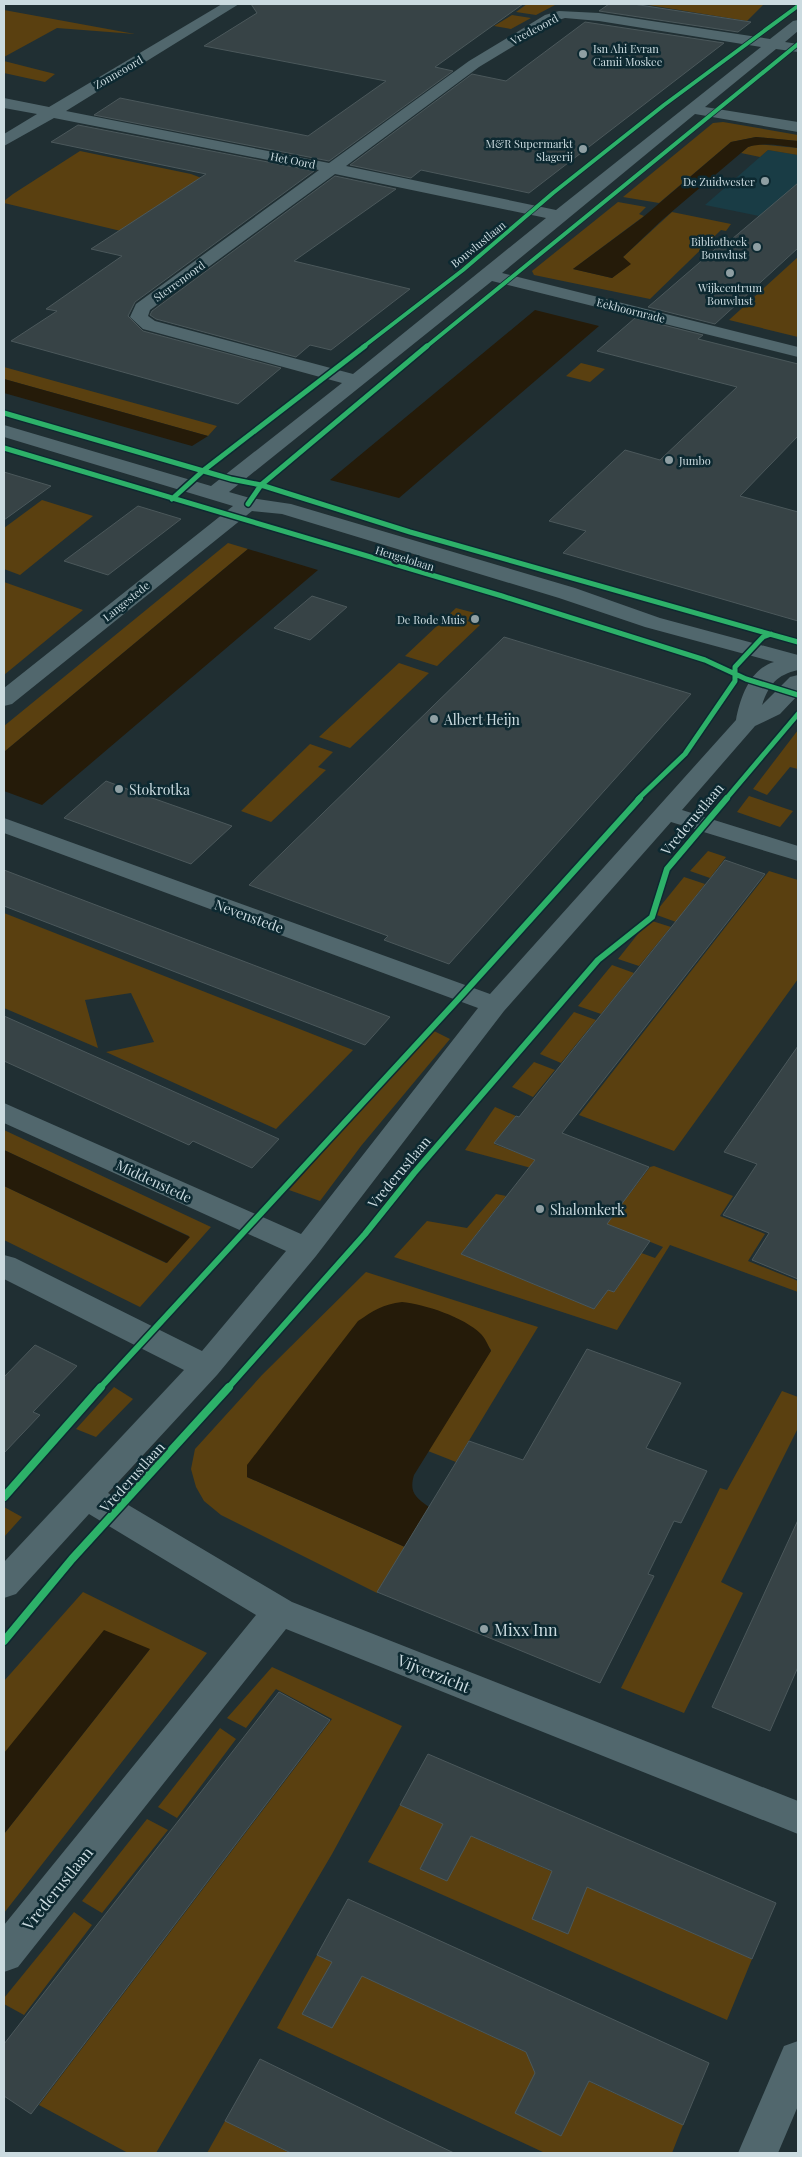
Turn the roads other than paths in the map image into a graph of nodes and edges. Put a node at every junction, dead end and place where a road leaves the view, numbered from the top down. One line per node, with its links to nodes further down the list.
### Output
1 (232, 4): 7 (street, Zonneoord)
2 (798, 24): 3 (street)
3 (773, 44): 4 (street, Vredeoord); 6 (street); 10 (street, Vredeoord)
4 (798, 48)
5 (4, 103): 7 (street, Het Oord)
6 (691, 109): 8 (street); 11 (street)
7 (49, 113): 9 (street, Zonneoord); 10 (street, Het Oord)
8 (798, 127)
9 (4, 141)
10 (332, 168): 11 (street, Het Oord); 14 (street, Sterrenoord)
11 (559, 216): 12 (street)
12 (489, 275): 13 (street, Eekhoornrade); 14 (street)
13 (798, 352)
14 (354, 380): 16 (street)
15 (4, 431): 16 (street, Hengelolaan)
16 (214, 494): 17 (street, Hengelolaan)
17 (248, 504): 18 (street, Hengelolaan); 23 (street, Langestede)
18 (713, 640): 19 (street, Hengelolaan); 20 (street, Hengelolaan)
19 (798, 663): 20 (street)
20 (774, 669): 21 (street, Hengelolaan); 24 (street, Vrederustlaan)
21 (798, 676)
22 (798, 682): 24 (street, Vrederustlaan)
23 (4, 699)
24 (747, 721): 25 (street, Vrederustlaan)
25 (667, 813): 27 (street); 28 (street, Vrederustlaan)
26 (4, 825): 28 (street, Nevenstede)
27 (798, 854)
28 (495, 1005): 30 (street, Vrederustlaan)
29 (4, 1112): 30 (street, Middenstede)
30 (306, 1248): 32 (street, Vrederustlaan)
31 (4, 1266): 32 (street)
32 (206, 1367): 33 (street, Vrederustlaan)
33 (86, 1496): 34 (street, Vrederustlaan); 35 (street, Vijverzicht)
34 (4, 1584)
35 (280, 1612): 36 (street, Vijverzicht); 37 (street, Vrederustlaan)
36 (798, 1818)
37 (4, 1954)
38 (798, 2060): 39 (street)
39 (758, 2153)

